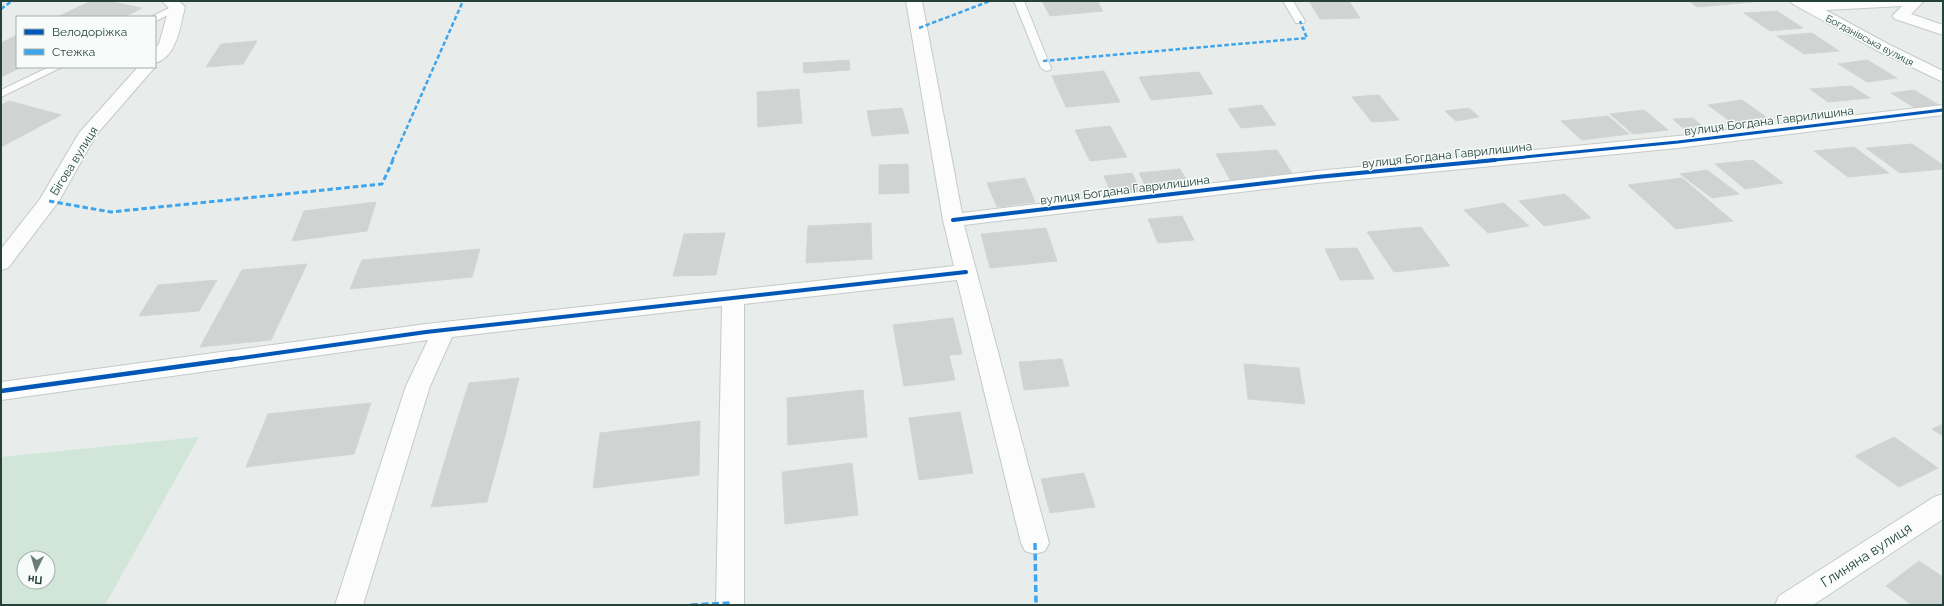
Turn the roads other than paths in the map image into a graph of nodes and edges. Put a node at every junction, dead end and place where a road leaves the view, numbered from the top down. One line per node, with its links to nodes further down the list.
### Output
1 (914, 1): 18 (street)
2 (1019, 1): 14 (lane)
3 (1288, 1): 9 (lane)
4 (1909, 1): 6 (street)
5 (1916, 1): 10 (street)
6 (1802, 3): 15 (street, Богданівська вулиця)
7 (173, 4): 8 (lane); 11 (street)
8 (156, 17)
9 (1300, 21)
10 (1943, 30)
11 (156, 57)
12 (54, 68): 16 (lane)
13 (146, 68): 19 (street, Бігова вулиця)
14 (1046, 68)
15 (1943, 77)
16 (1, 94)
17 (1943, 110): 18 (street, вулиця Богдана Гаврилишина)
18 (953, 220): 20 (street)
19 (1, 263)
20 (966, 272): 21 (street); 25 (street)
21 (733, 299): 22 (street); 27 (street)
22 (444, 330): 23 (street); 26 (street)
23 (1, 391)
24 (1943, 505): 28 (street, Глиняна вулиця)
25 (1035, 543)
26 (349, 605)
27 (730, 605)
28 (1789, 605)

